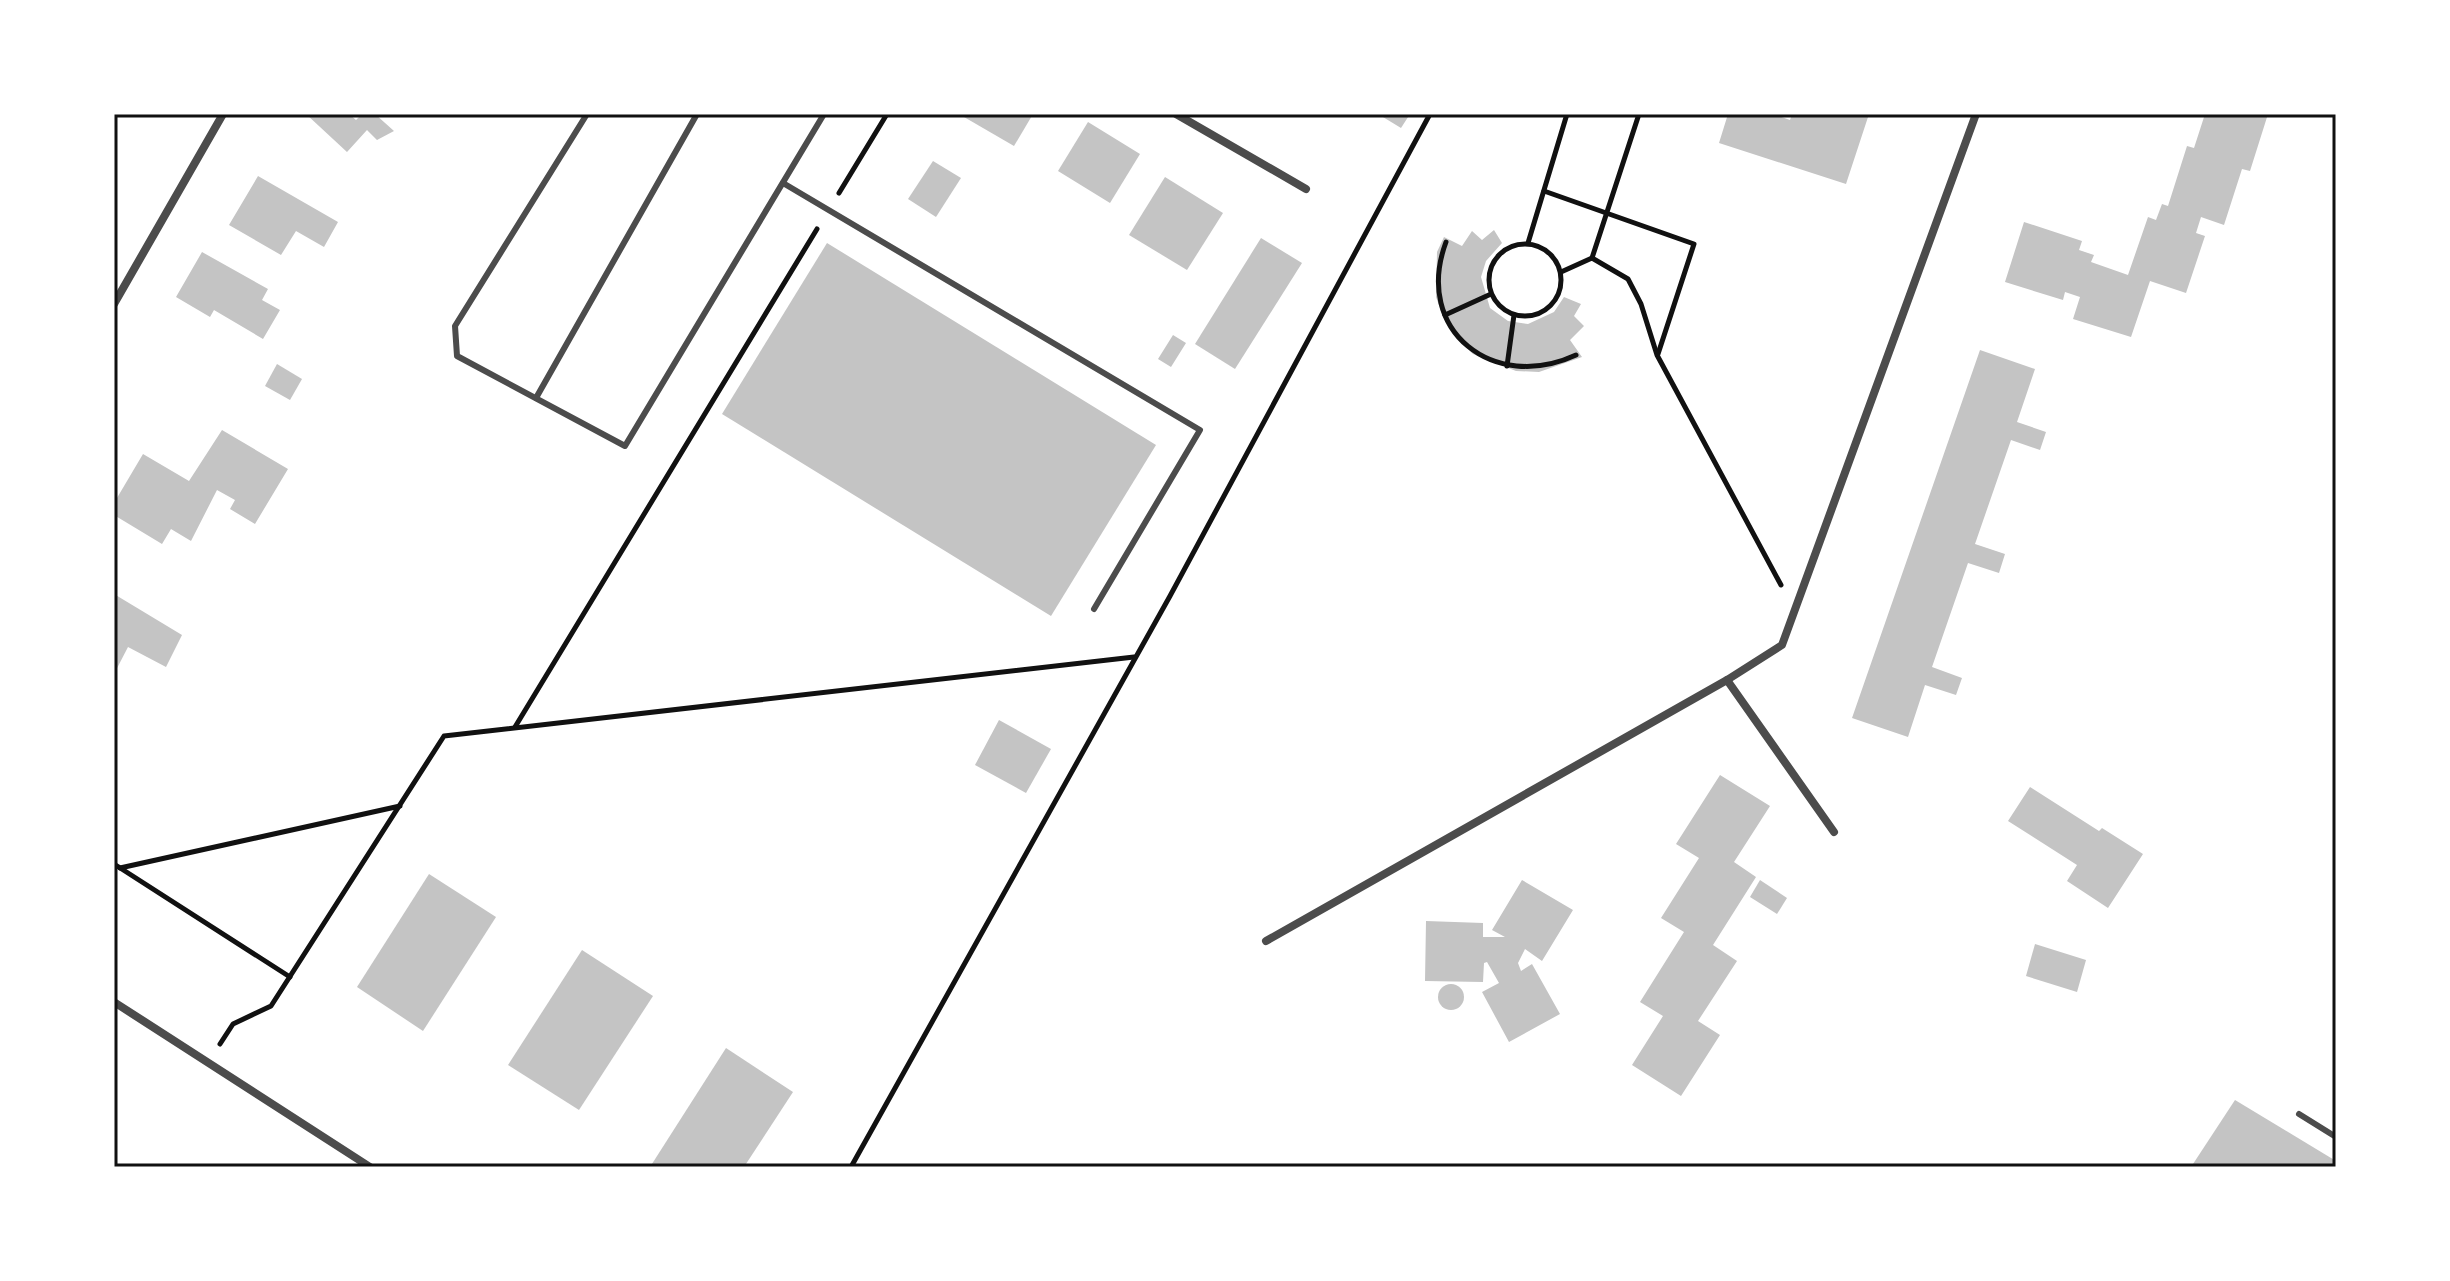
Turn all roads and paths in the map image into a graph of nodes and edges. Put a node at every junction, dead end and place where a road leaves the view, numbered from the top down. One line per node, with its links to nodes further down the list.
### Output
1 (223, 114): 21 (street)
2 (587, 114): 27 (lane)
3 (697, 114): 27 (lane)
4 (824, 114): 11 (lane)
5 (887, 114): 14 (path)
6 (1176, 114): 12 (street)
7 (1430, 114): 30 (path)
8 (1567, 114): 13 (path)
9 (1639, 114): 15 (path)
10 (1976, 114): 29 (street)
11 (783, 183): 14 (lane); 27 (lane)
12 (1306, 189)
13 (1544, 191): 15 (path); 17 (path)
14 (829, 209): 28 (lane); 32 (path)
15 (1606, 213): 18 (path); 25 (path)
16 (1446, 242): 22 (path)
17 (1527, 243): 19 (path); 20 (path)
18 (1592, 258): 19 (path); 25 (path)
19 (1561, 272): 23 (path)
20 (1491, 294): 22 (path); 23 (path)
21 (114, 304)
22 (1445, 315): 26 (path)
23 (1514, 315): 26 (path)
24 (1576, 355): 26 (path)
25 (1657, 355): 29 (path)
26 (1507, 366)
27 (536, 398)
28 (1094, 609)
29 (1794, 610): 31 (street)
30 (1135, 657): 32 (path); 43 (path)
31 (1727, 680): 34 (street); 36 (street)
32 (515, 728): 33 (path)
33 (400, 806): 35 (path); 37 (path)
34 (1834, 832)
35 (117, 866): 37 (path)
36 (1266, 941)
37 (290, 977): 39 (path)
38 (114, 1002): 39 (street)
39 (208, 1063): 42 (street)
40 (2299, 1114): 41 (lane)
41 (2336, 1137)
42 (370, 1167)
43 (851, 1167)

